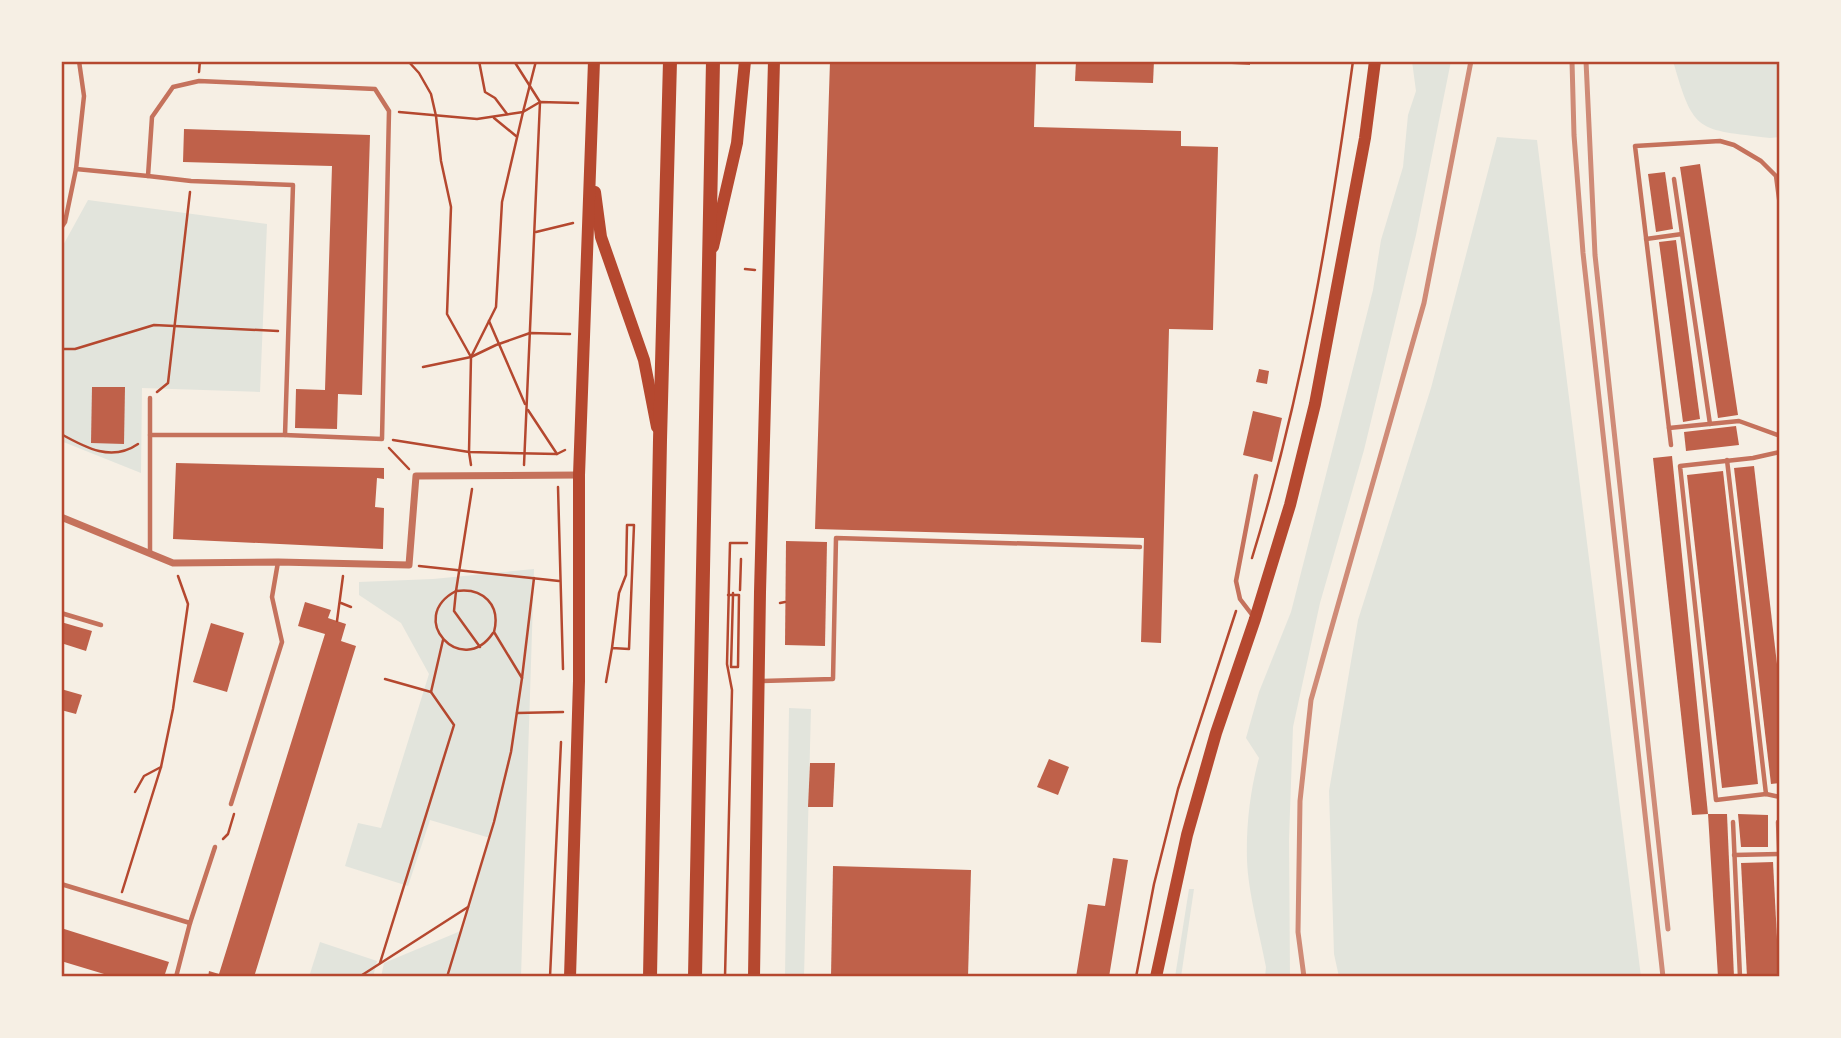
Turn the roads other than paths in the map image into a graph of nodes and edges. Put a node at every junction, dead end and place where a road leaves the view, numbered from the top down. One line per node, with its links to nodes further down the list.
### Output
1 (79, 61): 9 (lane)
2 (594, 61): 8 (main road)
3 (670, 61): 24 (main road)
4 (713, 61): 17 (main road)
5 (745, 61): 17 (main road)
6 (774, 61): 37 (main road)
7 (1375, 61): 35 (main road)
8 (590, 160): 24 (main road); 28 (main road)
9 (76, 169): 10 (lane); 13 (lane)
10 (148, 176): 22 (lane); 22 (lane)
11 (1674, 179): 15 (lane)
12 (1780, 206): 16 (lane)
13 (63, 222): 14 (lane)
14 (61, 228)
15 (1682, 234): 16 (lane); 19 (lane)
16 (1646, 239): 20 (lane)
17 (709, 264): 52 (main road)
18 (150, 398): 21 (lane)
19 (1710, 424): 20 (lane); 23 (lane)
20 (1669, 428): 25 (lane)
21 (150, 435): 22 (lane); 32 (lane)
22 (285, 435)
23 (1780, 436)
24 (660, 440): 51 (main road)
25 (1671, 444)
26 (1780, 452): 27 (lane)
27 (1727, 460): 38 (lane); 38 (lane)
28 (579, 475): 33 (street); 50 (main road)
29 (1256, 476): 35 (lane)
30 (61, 517): 32 (street)
31 (1140, 547): 37 (lane)
32 (150, 553): 33 (street)
33 (278, 562): 40 (lane)
34 (61, 613): 36 (lane)
35 (1255, 619): 54 (main road)
36 (101, 625)
37 (758, 681): 53 (main road)
38 (1766, 794): 39 (lane)
39 (1780, 797)
40 (231, 804)
41 (1732, 822): 45 (lane)
42 (1777, 822): 44 (lane)
43 (215, 847): 48 (lane)
44 (1779, 853): 45 (lane); 46 (lane)
45 (1734, 855): 55 (lane)
46 (1780, 878)
47 (61, 884): 48 (lane)
48 (190, 923): 49 (lane)
49 (177, 977)
50 (570, 977)
51 (650, 977)
52 (695, 977)
53 (754, 977)
54 (1156, 977)
55 (1740, 977)

